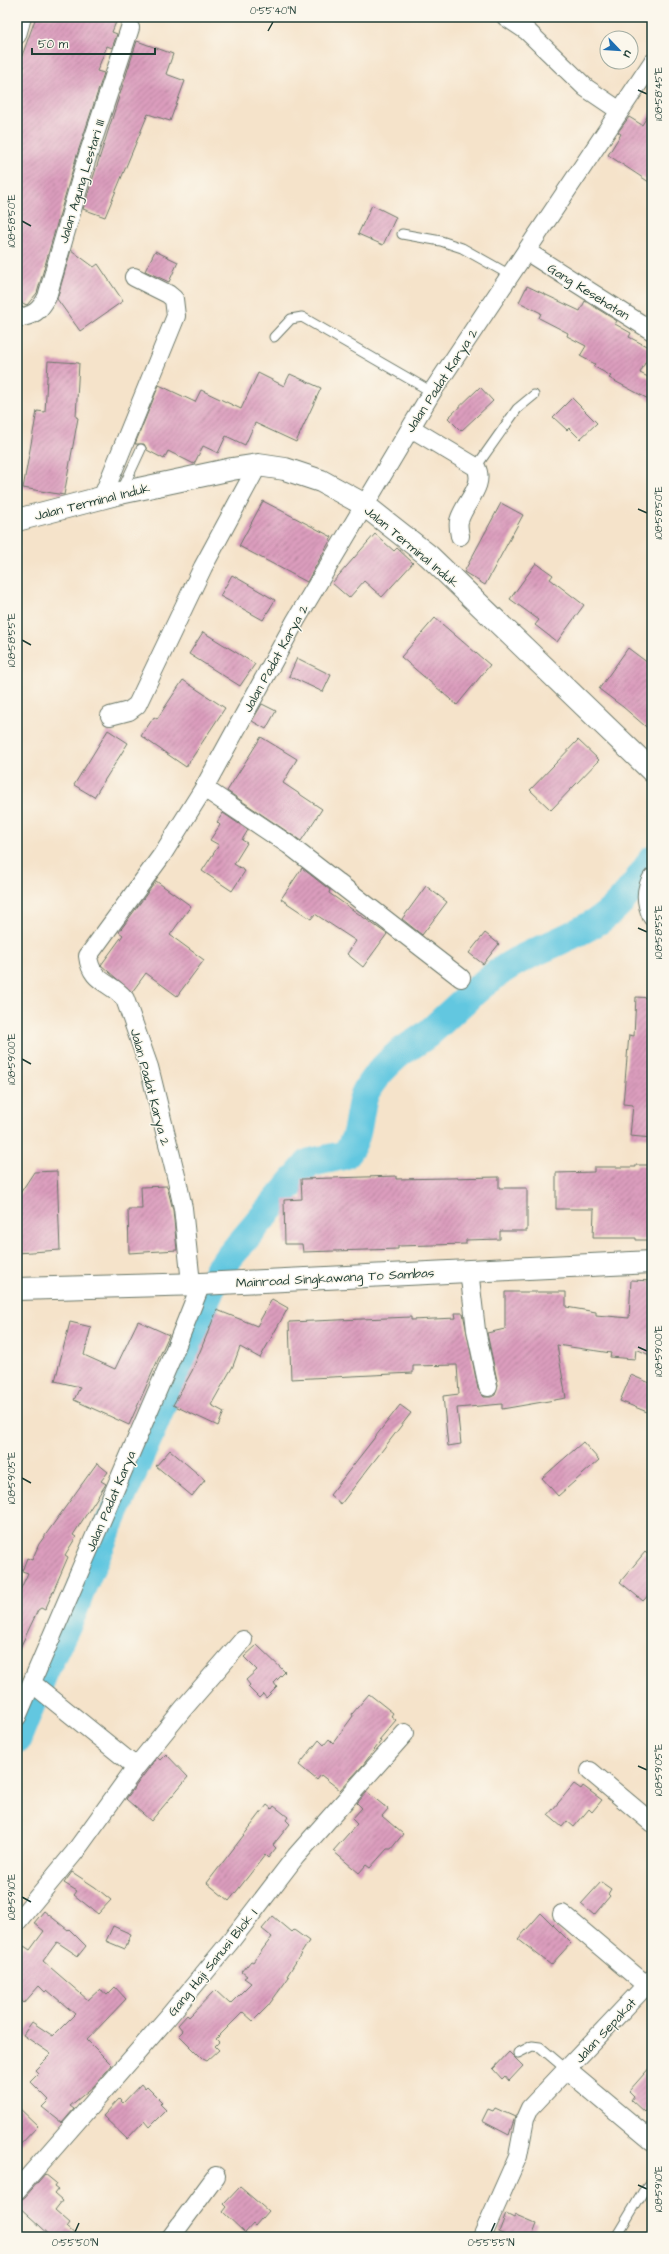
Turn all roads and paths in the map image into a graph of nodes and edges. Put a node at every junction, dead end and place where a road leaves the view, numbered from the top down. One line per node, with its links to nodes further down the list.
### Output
1 (22, 17): 4 (street)
2 (506, 17): 6 (street)
3 (130, 28): 11 (street, Jalan Agung Lestari III)
4 (17, 35)
5 (652, 63): 6 (street, Jalan Padat Karya 2)
6 (620, 111): 8 (street, Jalan Padat Karya 2)
7 (402, 234): 9 (lane)
8 (526, 251): 9 (street, Jalan Padat Karya 2); 12 (street, Gang Kesehatan)
9 (510, 274): 14 (street, Jalan Padat Karya 2)
10 (134, 277): 20 (street)
11 (17, 318)
12 (652, 331)
13 (274, 337): 14 (lane)
14 (432, 392): 16 (street, Jalan Padat Karya 2)
15 (534, 395): 19 (lane)
16 (411, 428): 19 (street); 21 (street, Jalan Padat Karya 2)
17 (141, 449): 20 (lane)
18 (258, 465): 20 (main road, Jalan Terminal Induk); 21 (main road, Jalan Terminal Induk); 24 (street)
19 (476, 467): 23 (street)
20 (111, 496): 22 (main road, Jalan Terminal Induk)
21 (363, 504): 25 (main road, Jalan Terminal Induk); 26 (street, Jalan Padat Karya 2)
22 (17, 520)
23 (460, 536)
24 (110, 716)
25 (652, 771)
26 (204, 788): 29 (street); 32 (street, Jalan Padat Karya 2)
27 (652, 878): 28 (street)
28 (652, 917)
29 (461, 978)
30 (652, 1262): 31 (main road, Mainroad Singkawang To Sambas)
31 (469, 1270): 32 (main road, Mainroad Singkawang To Sambas); 34 (street)
32 (196, 1283): 33 (main road, Mainroad Singkawang To Sambas); 36 (street, Jalan Padat Karya)
33 (17, 1289)
34 (488, 1387)
35 (243, 1640): 39 (street)
36 (32, 1683): 37 (street, Jalan Padat Karya); 39 (street)
37 (17, 1717)
38 (405, 1733): 50 (street, Gang Haji Sanusi Blok I)
39 (136, 1767): 43 (street)
40 (590, 1772): 41 (street)
41 (652, 1823)
42 (562, 1914): 44 (street)
43 (17, 1922)
44 (650, 1985): 46 (street, Jalan Sepakat)
45 (518, 2053): 46 (lane)
46 (567, 2070): 47 (street, Jalan Sepakat); 52 (street)
47 (652, 2141)
48 (216, 2176): 51 (street)
49 (652, 2182): 53 (lane)
50 (17, 2190)
51 (171, 2237)
52 (482, 2237)
53 (616, 2237)

